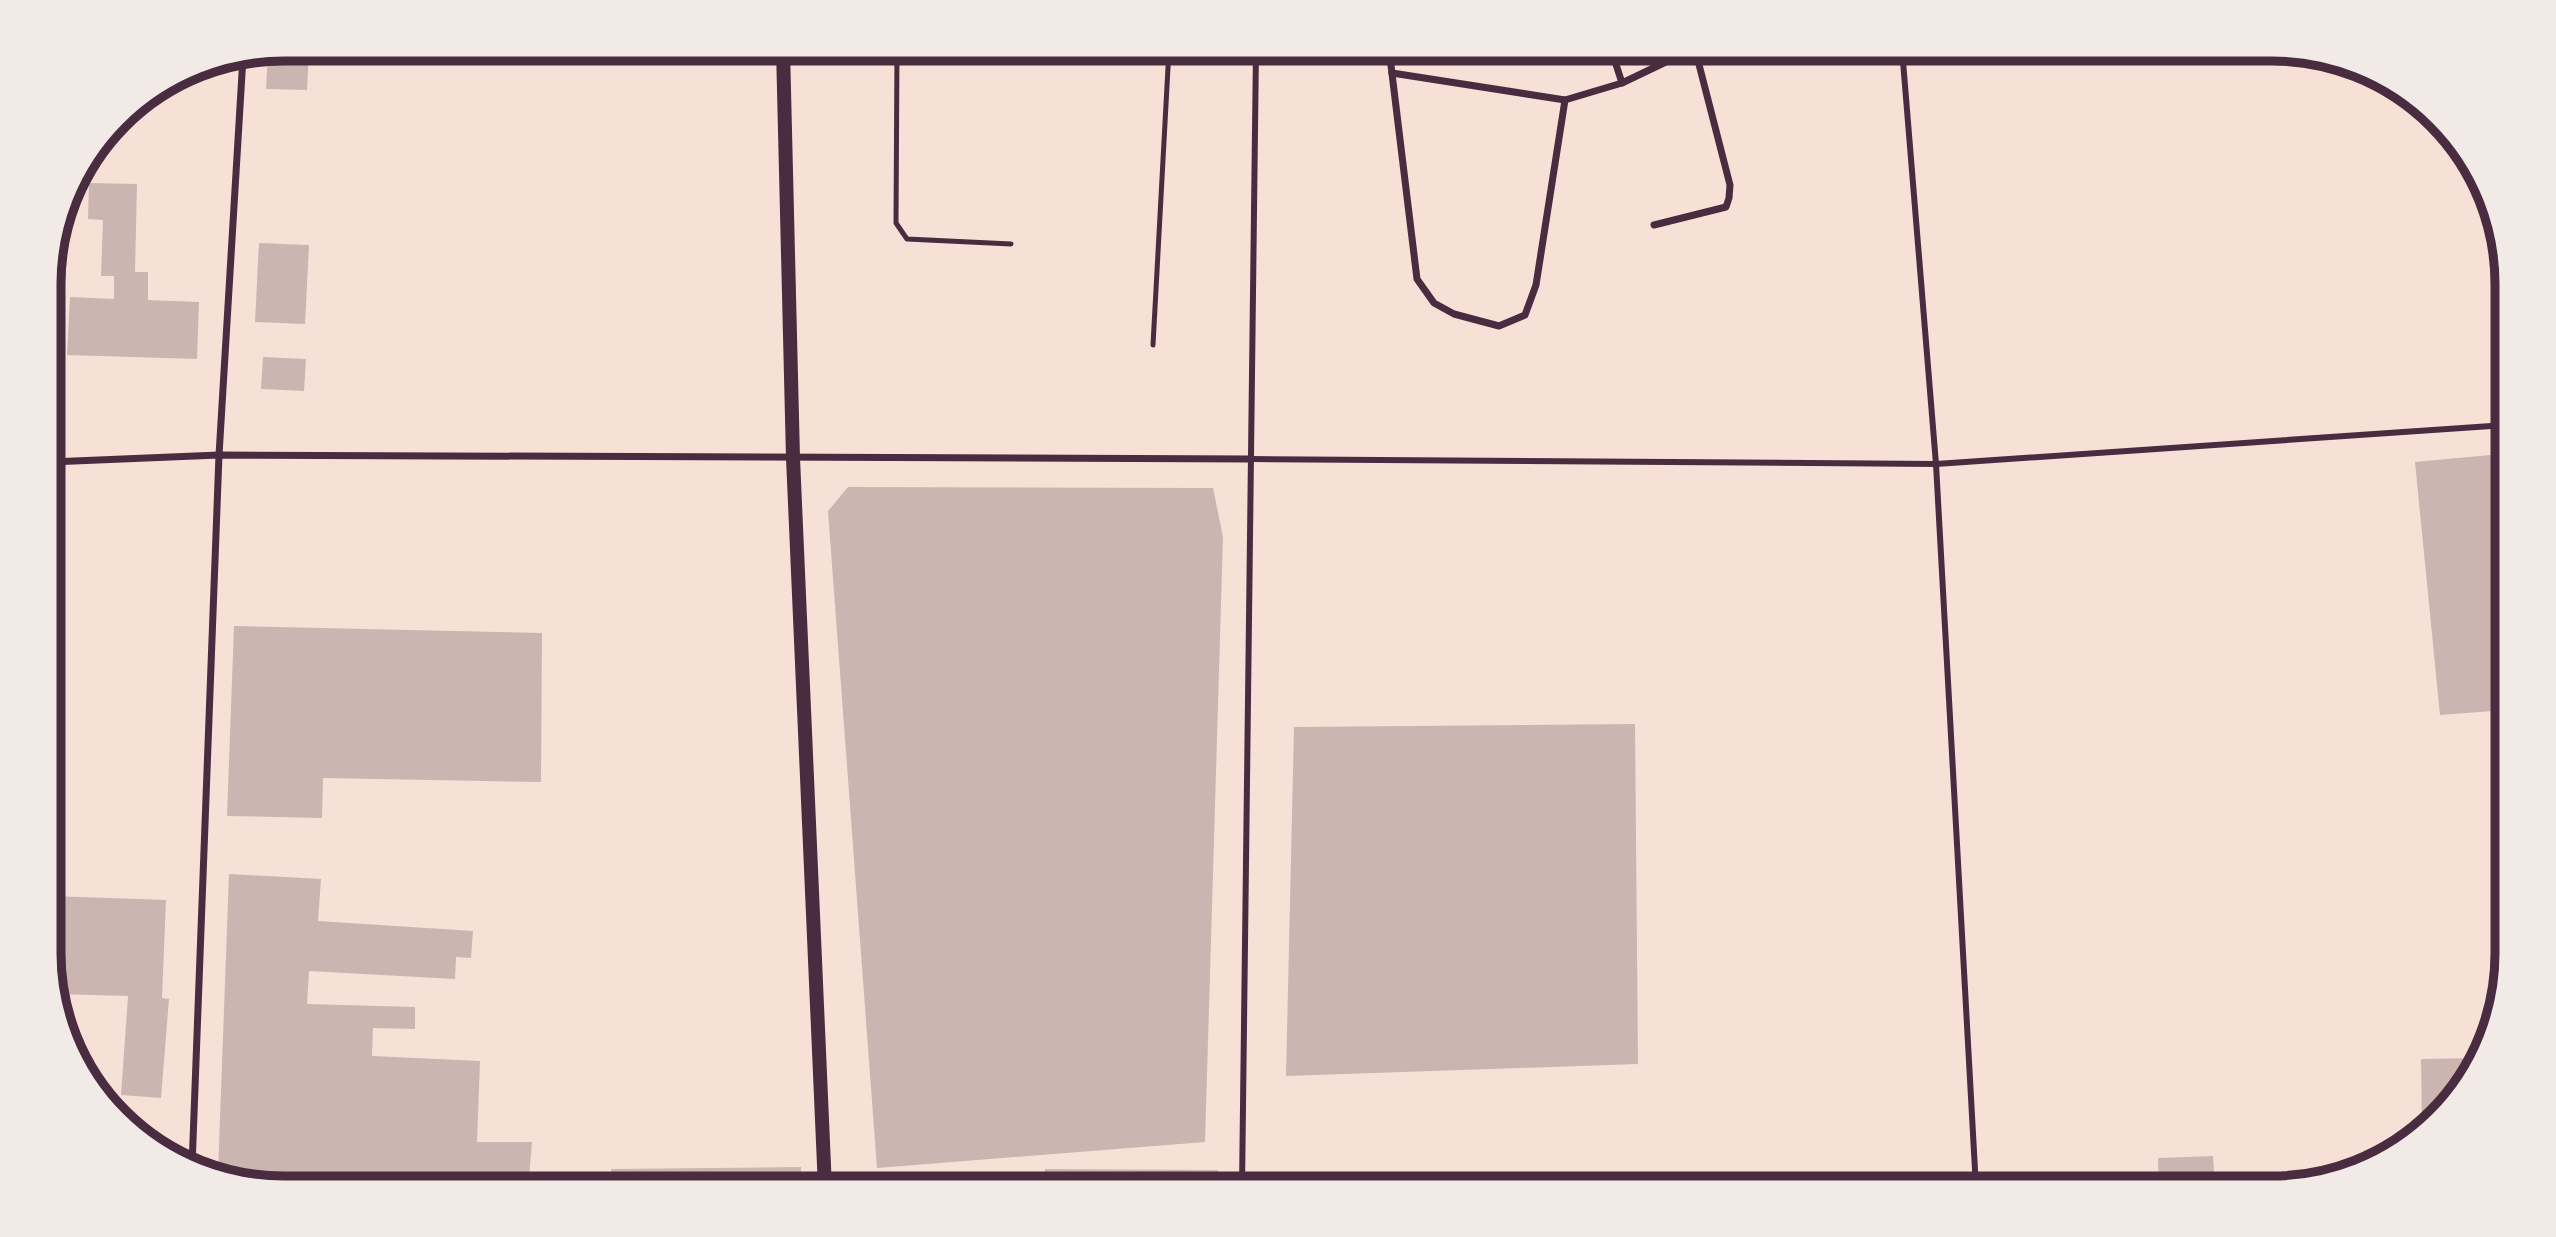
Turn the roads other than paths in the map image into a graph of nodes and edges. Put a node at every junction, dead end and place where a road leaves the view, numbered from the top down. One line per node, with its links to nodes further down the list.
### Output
1 (783, 61): 19 (main road)
2 (897, 61): 15 (lane)
3 (1168, 61): 16 (lane)
4 (1256, 61): 20 (street)
5 (1390, 61): 11 (street)
6 (1615, 61): 12 (street)
7 (1669, 61): 12 (street)
8 (1697, 61): 14 (street)
9 (1903, 61): 22 (street)
10 (242, 66): 18 (street)
11 (1392, 73): 13 (street); 13 (street)
12 (1622, 83): 13 (street)
13 (1564, 100)
14 (1654, 225)
15 (1011, 244)
16 (1153, 345)
17 (2495, 426): 22 (street)
18 (219, 455): 19 (street); 21 (street); 23 (street)
19 (793, 458): 20 (street); 25 (main road)
20 (1251, 460): 22 (street); 26 (street)
21 (62, 462)
22 (1936, 464): 24 (street)
23 (192, 1156)
24 (1975, 1175)
25 (824, 1176)
26 (1242, 1176)

